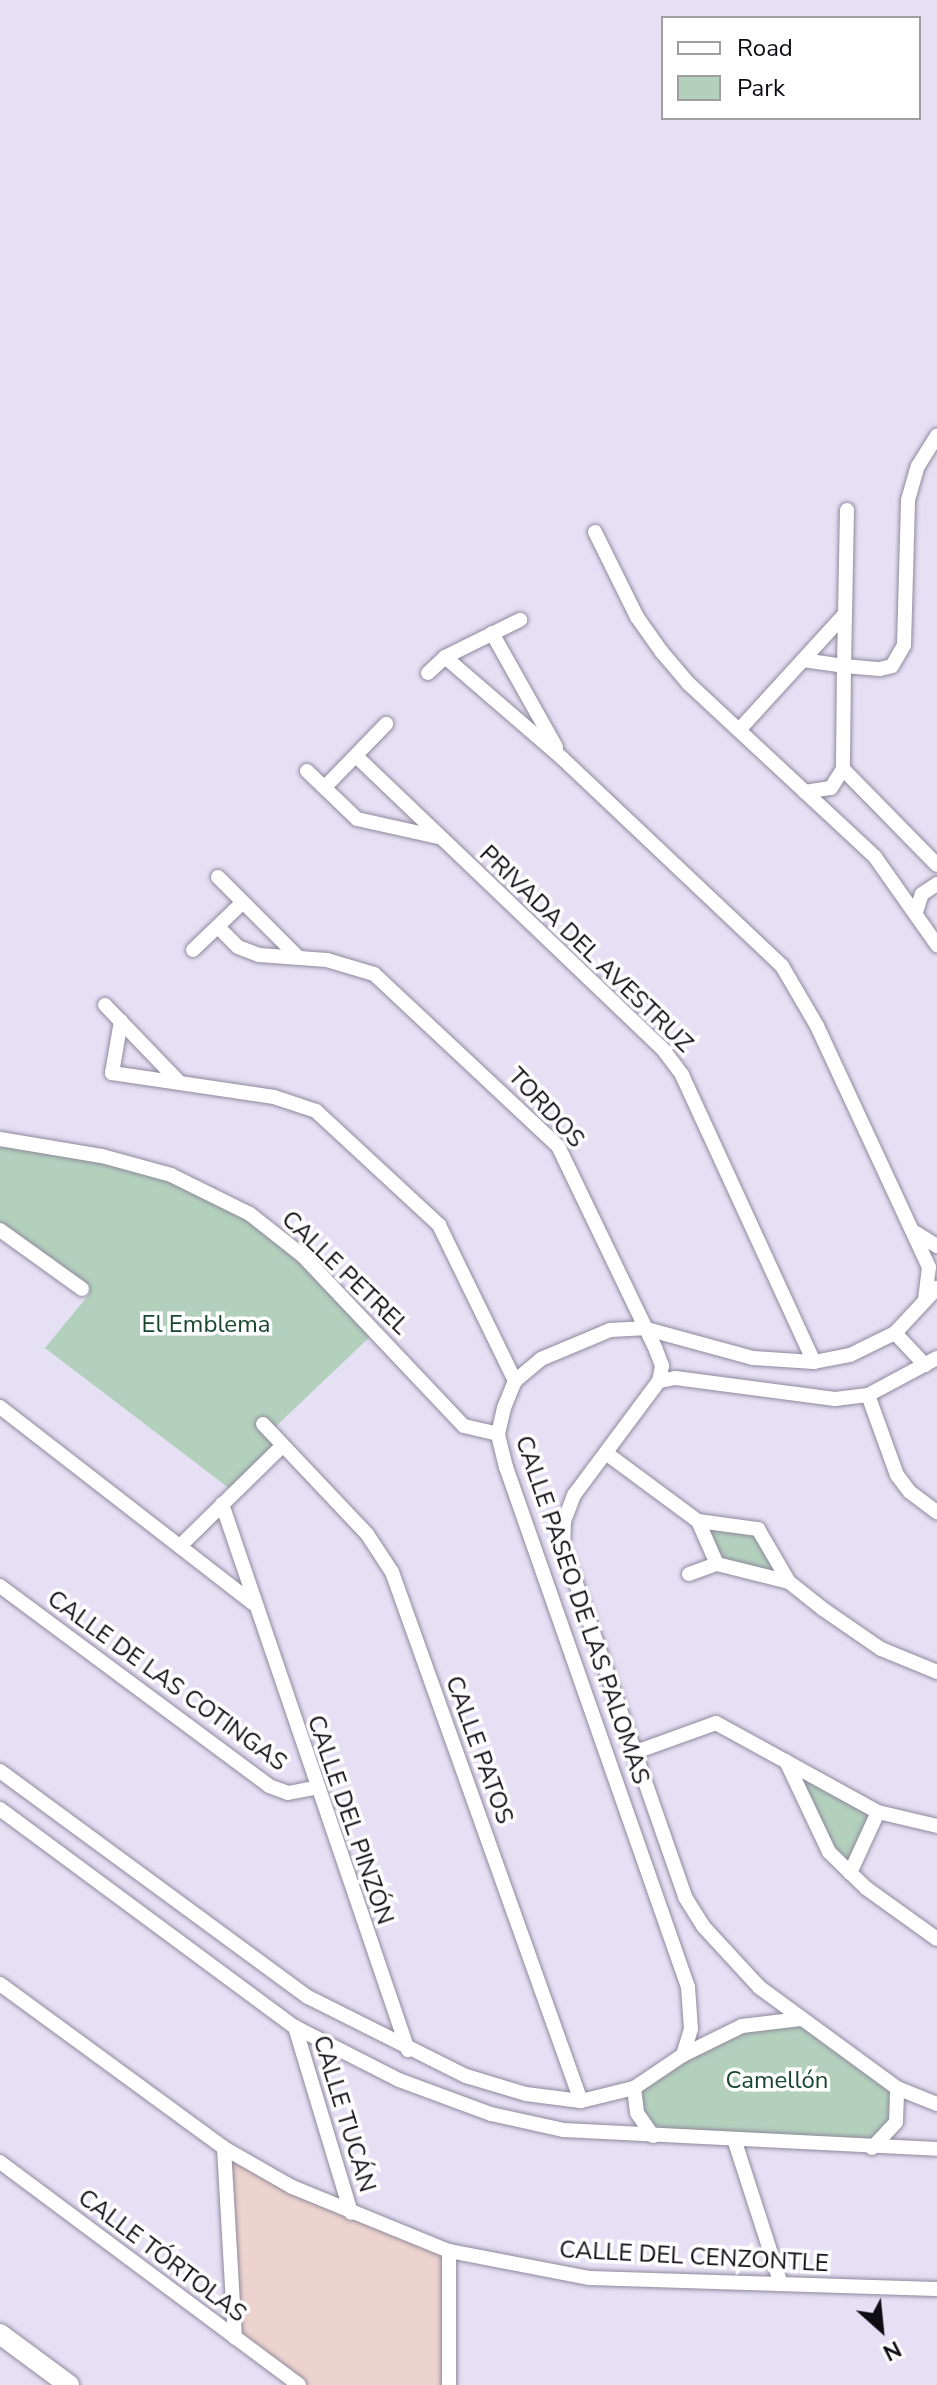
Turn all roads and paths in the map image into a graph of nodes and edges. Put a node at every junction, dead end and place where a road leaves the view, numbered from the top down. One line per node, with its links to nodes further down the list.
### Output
1 (937, 436): 9 (street)
2 (847, 510): 4 (street)
3 (595, 532): 12 (street)
4 (845, 614): 8 (street); 9 (street)
5 (520, 620): 6 (street)
6 (492, 633): 7 (street); 14 (street)
7 (445, 657): 10 (street); 14 (street)
8 (803, 660): 9 (street); 12 (street)
9 (844, 666): 15 (street)
10 (428, 673)
11 (386, 724): 13 (street)
12 (739, 730): 18 (street)
13 (356, 756): 17 (street); 19 (street, PRIVADA DEL AVESTRUZ)
14 (562, 758): 34 (street)
15 (843, 769): 18 (street); 20 (street)
16 (307, 771): 17 (street)
17 (325, 787): 19 (street)
18 (805, 792): 24 (street)
19 (438, 837): 42 (street, PRIVADA DEL AVESTRUZ)
20 (937, 865)
21 (218, 877): 23 (street)
22 (937, 884): 24 (street)
23 (243, 902): 25 (street); 28 (street)
24 (916, 912): 26 (street)
25 (218, 927): 27 (street); 28 (street, TORDOS)
26 (937, 945)
27 (193, 950)
28 (298, 957): 39 (street, TORDOS)
29 (105, 1005): 30 (street)
30 (121, 1021): 31 (street); 31 (street)
31 (179, 1082): 43 (street)
32 (0, 1139): 48 (street, CALLE PETREL)
33 (0, 1230): 37 (street)
34 (913, 1230): 35 (street); 38 (street)
35 (937, 1246)
36 (937, 1288): 38 (street)
37 (82, 1289)
38 (922, 1307): 40 (street)
39 (643, 1328): 42 (street); 43 (street); 44 (street, TORDOS)
40 (895, 1333): 41 (street); 42 (street)
41 (931, 1361): 45 (street)
42 (814, 1362)
43 (515, 1381): 48 (street, CALLE PASEO DE LAS PALOMAS)
44 (659, 1381): 45 (street); 50 (street, CALLE PASEO DE LAS PALOMAS)
45 (868, 1395): 52 (street)
46 (0, 1407): 54 (street)
47 (263, 1424): 49 (street, CALLE PATOS)
48 (498, 1434): 74 (street, CALLE PASEO DE LAS PALOMAS)
49 (282, 1446): 51 (street); 77 (street, CALLE PATOS)
50 (606, 1453): 53 (street); 61 (street, CALLE PASEO DE LAS PALOMAS)
51 (222, 1504): 54 (street); 59 (street, CALLE DEL PINZÓN)
52 (937, 1512)
53 (698, 1521): 55 (street); 57 (street)
54 (181, 1545): 59 (street)
55 (717, 1564): 56 (street); 57 (street)
56 (689, 1574)
57 (789, 1582): 60 (street)
58 (0, 1586): 64 (street, CALLE DE LAS COTINGAS)
59 (253, 1603): 64 (street, CALLE DEL PINZÓN)
60 (937, 1672)
61 (633, 1753): 62 (street); 71 (street, CALLE PASEO DE LAS PALOMAS)
62 (786, 1760): 66 (street); 68 (street)
63 (0, 1771): 73 (street)
64 (314, 1788): 73 (street, CALLE DEL PINZÓN)
65 (0, 1809): 72 (street)
66 (878, 1812): 67 (street); 68 (street)
67 (937, 1826)
68 (850, 1873): 69 (street)
69 (937, 1939)
70 (0, 1984): 81 (street, CALLE DEL CENZONTLE)
71 (801, 2019): 74 (street); 76 (street, CALLE PASEO DE LAS PALOMAS)
72 (295, 2027): 79 (street); 85 (street, CALLE TUCÁN)
73 (408, 2050): 77 (street)
74 (683, 2055): 75 (street)
75 (634, 2088): 77 (street); 79 (street)
76 (897, 2088): 78 (street, CALLE PASEO DE LAS PALOMAS); 82 (street)
77 (581, 2101)
78 (937, 2104)
79 (653, 2136): 80 (street)
80 (735, 2142): 82 (street); 87 (street)
81 (224, 2148): 85 (street, CALLE DEL CENZONTLE); 90 (street)
82 (872, 2148): 83 (street)
83 (937, 2149)
84 (0, 2162): 90 (street, CALLE TÓRTOLAS)
85 (351, 2213): 86 (street, CALLE DEL CENZONTLE)
86 (449, 2251): 87 (street, CALLE DEL CENZONTLE); 93 (street)
87 (781, 2284): 88 (street, CALLE DEL CENZONTLE)
88 (937, 2289)
89 (0, 2334): 91 (street)
90 (235, 2338): 92 (street, CALLE TÓRTOLAS)
91 (69, 2385)
92 (299, 2385)
93 (449, 2385)

